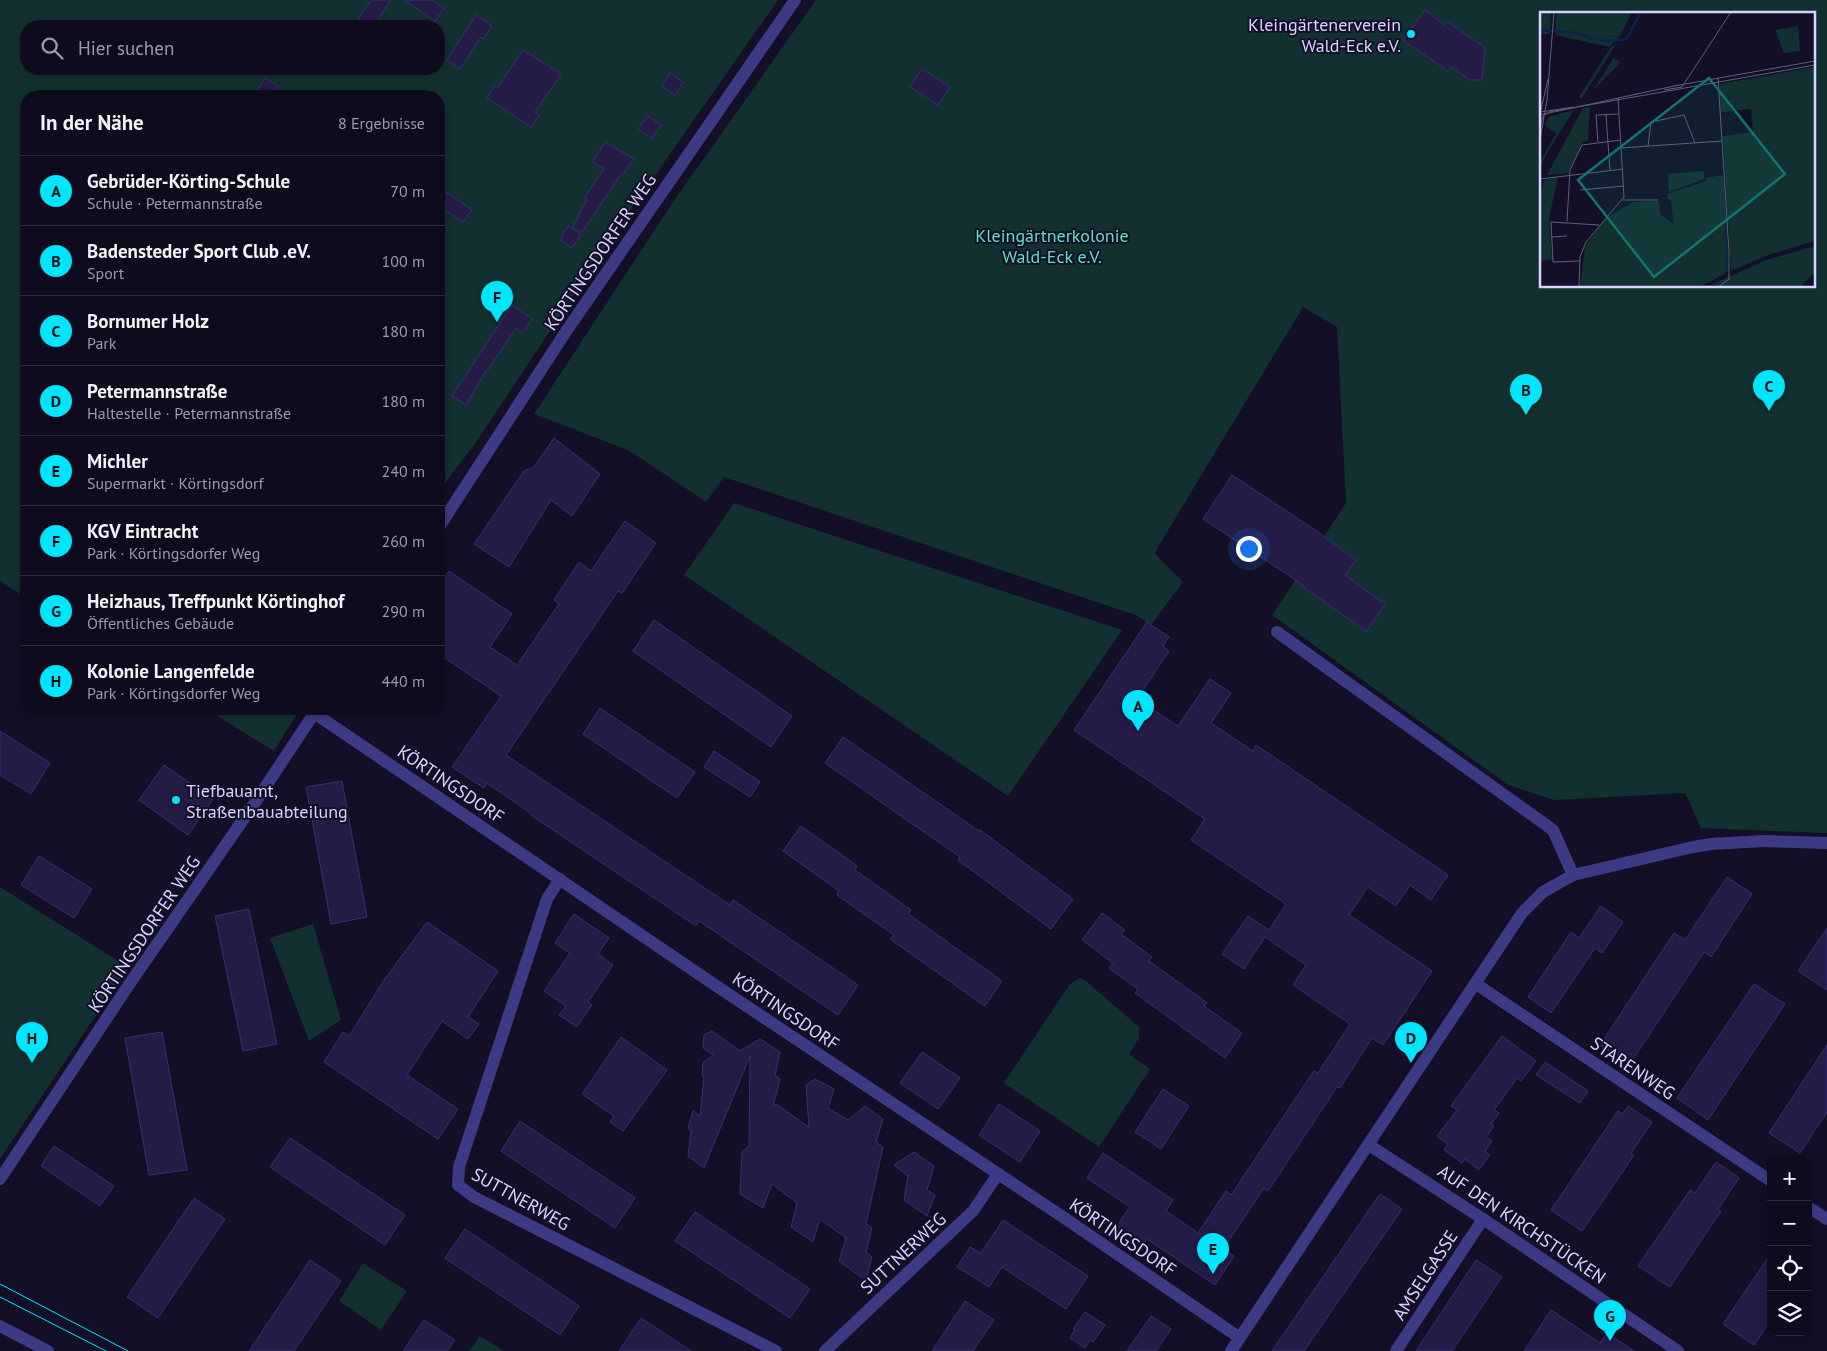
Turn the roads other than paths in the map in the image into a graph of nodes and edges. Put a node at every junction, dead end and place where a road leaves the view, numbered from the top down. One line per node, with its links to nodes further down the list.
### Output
1 (795, 0): 2 (street, KÖRTINGSDORFER WEG)
2 (445, 518)
3 (1277, 632): 7 (street)
4 (312, 715): 12 (street, KÖRTINGSDORFER WEG)
5 (321, 715): 8 (street, KÖRTINGSDORF)
6 (1827, 843): 7 (street)
7 (1573, 875): 9 (street)
8 (560, 879): 11 (street, KÖRTINGSDORF); 20 (street, SUTTNERWEG)
9 (1476, 984): 10 (street); 13 (street, STARENWEG)
10 (1369, 1145): 15 (street, AUF DEN KIRCHSTÜCKEN); 18 (street)
11 (998, 1174): 18 (street, KÖRTINGSDORF); 21 (street, SUTTNERWEG)
12 (0, 1178)
13 (1767, 1178)
14 (1812, 1209): 16 (street)
15 (1483, 1219): 23 (street, AMSELGASSE); 24 (street, AUF DEN KIRCHSTÜCKEN)
16 (1827, 1219)
17 (0, 1326): 19 (street)
18 (1240, 1338): 22 (street)
19 (48, 1351)
20 (776, 1351)
21 (825, 1351)
22 (1231, 1351)
23 (1396, 1351)
24 (1678, 1351)

